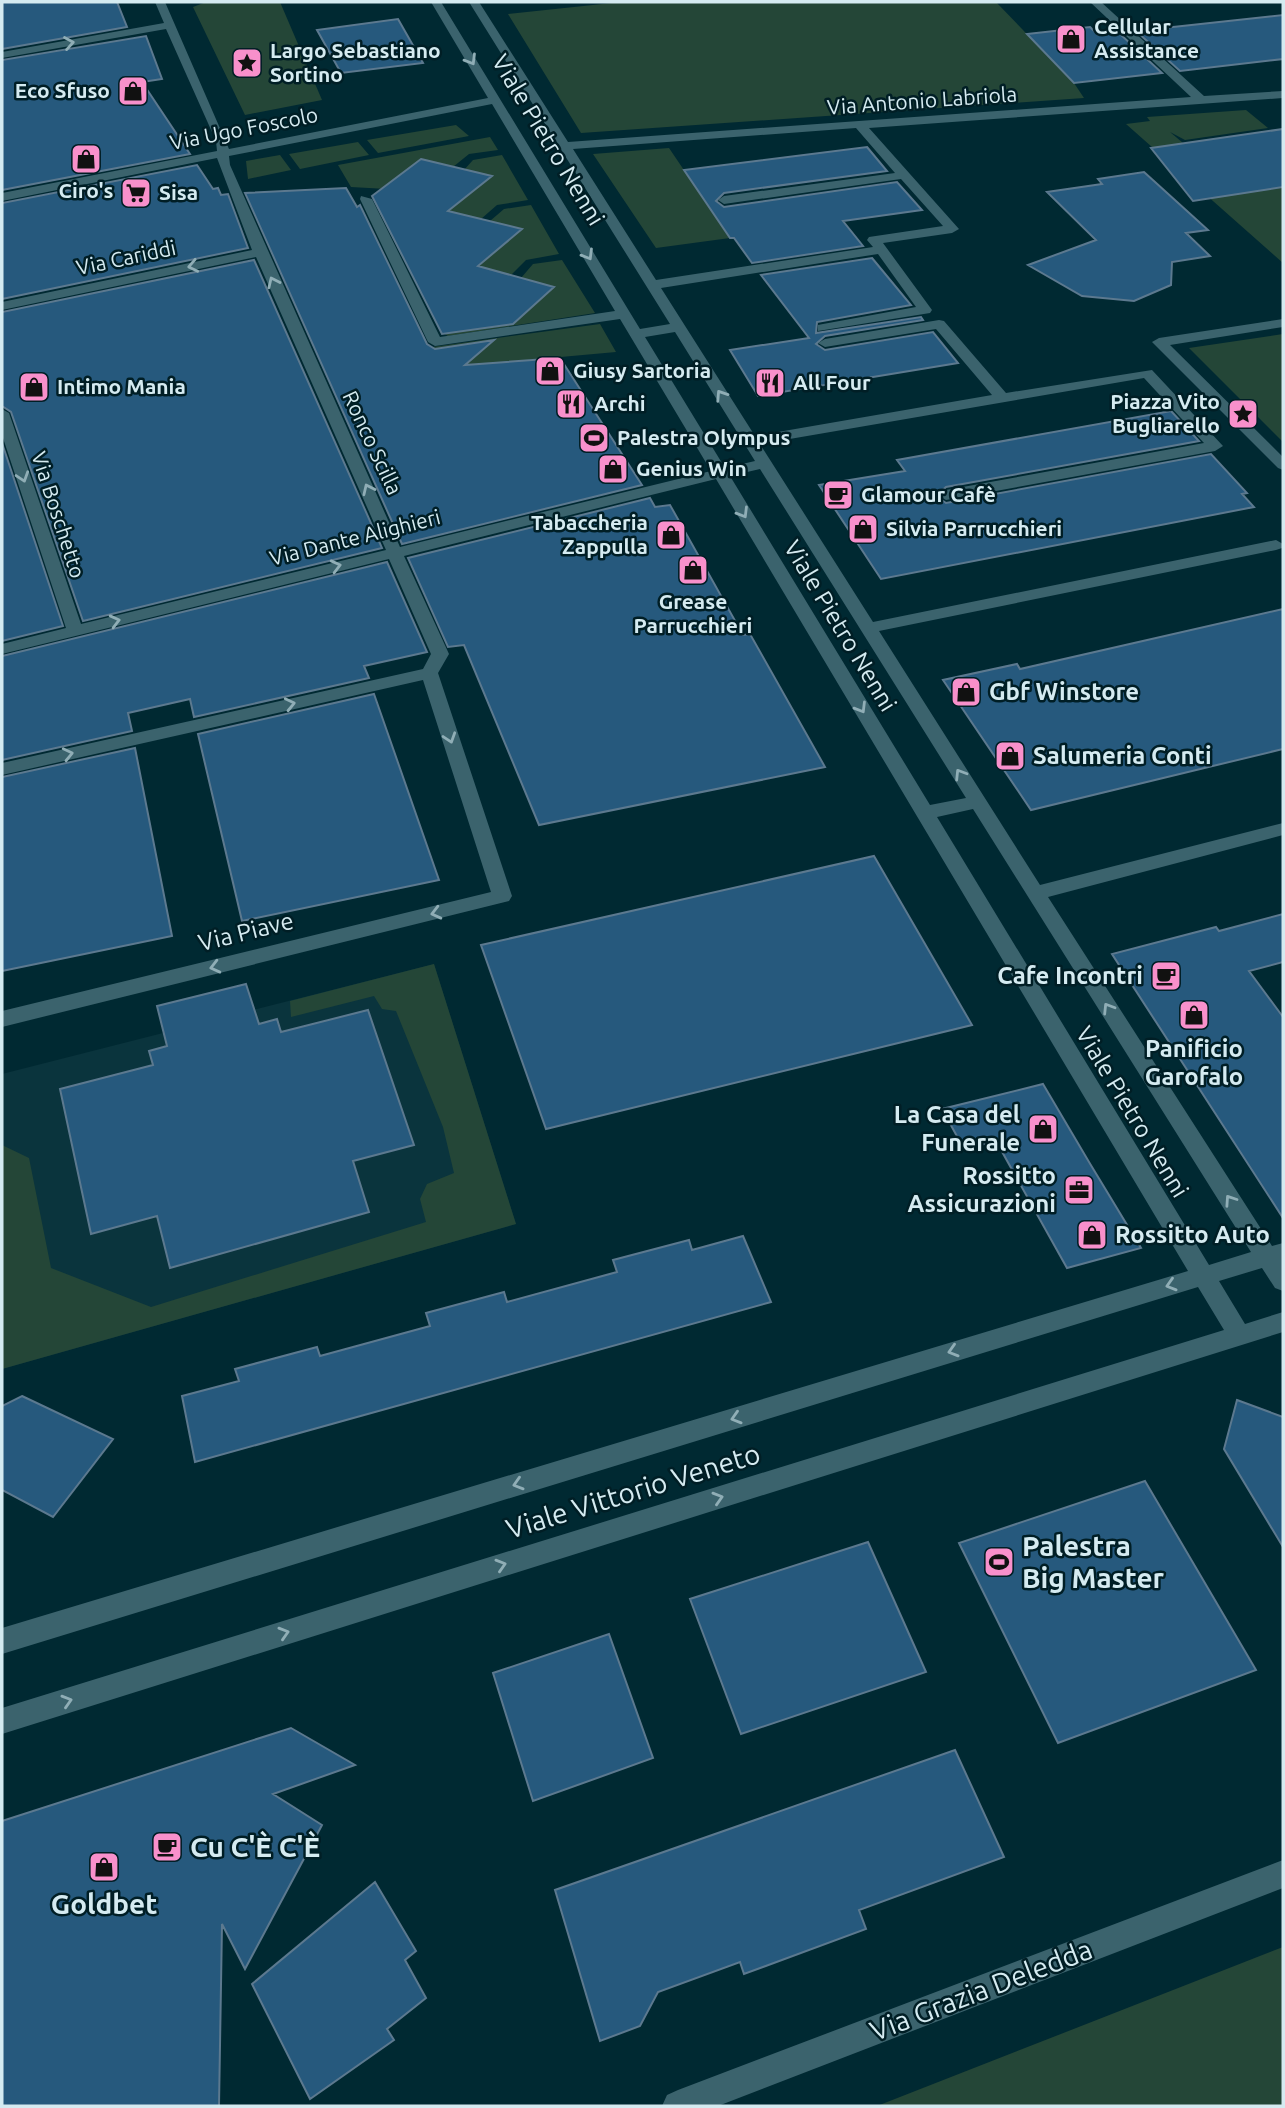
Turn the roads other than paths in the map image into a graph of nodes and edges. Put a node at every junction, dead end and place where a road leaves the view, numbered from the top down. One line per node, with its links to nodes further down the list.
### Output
1 (160, 2): 5 (street, Ronco Scilla)
2 (436, 2): 8 (street, Viale Pietro Nenni, one-way to 8)
3 (474, 2): 8 (street, Viale Pietro Nenni)
4 (1094, 2): 9 (street)
5 (168, 20): 6 (street, one-way to 5); 12 (street, Ronco Scilla)
6 (2, 55)
7 (1283, 94): 9 (street, Via Antonio Labriola)
8 (510, 96): 11 (street, Viale Pietro Nenni); 12 (street, Via Ugo Foscolo); 21 (street, Viale Pietro Nenni, one-way to 21)
9 (1201, 100): 10 (street, Via Antonio Labriola)
10 (860, 125): 11 (street, Via Antonio Labriola); 13 (street)
11 (564, 146): 19 (street, Viale Pietro Nenni)
12 (223, 153): 14 (street, Via Ugo Foscolo); 18 (street, Ronco Scilla)
13 (905, 175): 16 (street); 17 (street)
14 (2, 197)
15 (366, 198): 21 (street)
16 (724, 200)
17 (881, 250): 19 (street); 25 (street)
18 (260, 252): 20 (street, Via Cariddi, one-way to 20); 33 (street, Ronco Scilla, one-way to 18)
19 (651, 285): 23 (street, Viale Pietro Nenni)
20 (2, 306)
21 (624, 314): 24 (street, Viale Pietro Nenni)
22 (1283, 323): 29 (street)
23 (678, 327): 24 (street); 27 (street, Viale Pietro Nenni, one-way to 23)
24 (636, 334): 30 (street, Viale Pietro Nenni)
25 (1002, 398): 27 (street); 31 (street)
26 (2, 413): 35 (street, Via Boschetto, one-way to 35)
27 (751, 442): 28 (street, Viale Pietro Nenni)
28 (764, 463): 30 (street, Via Dante Alighieri); 34 (street, Viale Pietro Nenni)
29 (1283, 465)
30 (719, 473): 33 (street, Via Dante Alighieri); 40 (street, Viale Pietro Nenni, one-way to 40)
31 (946, 495)
32 (1276, 545): 34 (street)
33 (396, 551): 35 (street, Via Dante Alighieri, one-way to 33); 37 (street, Ronco Scilla)
34 (868, 628): 39 (street, Viale Pietro Nenni, one-way to 34)
35 (75, 631): 36 (street, Via Dante Alighieri)
36 (2, 649)
37 (429, 673): 38 (street, one-way to 37); 43 (street, Ronco Scilla, one-way to 43)
38 (2, 769)
39 (978, 802): 40 (street); 42 (street, Viale Pietro Nenni)
40 (923, 813): 46 (street, Viale Pietro Nenni)
41 (1283, 828): 42 (street)
42 (1036, 893): 45 (street, Viale Pietro Nenni, one-way to 42)
43 (502, 896): 44 (street, Via Piave, one-way to 44)
44 (2, 1020)
45 (1275, 1254): 46 (street, Viale Vittorio Veneto); 47 (street, Viale Pietro Nenni)
46 (1202, 1275): 49 (street, Viale Pietro Nenni); 50 (street, Viale Vittorio Veneto, one-way to 50)
47 (1283, 1281)
48 (1283, 1322): 49 (street, Viale Vittorio Veneto)
49 (1239, 1335): 51 (street, Viale Vittorio Veneto, one-way to 49)
50 (2, 1641)
51 (2, 1721)
52 (1283, 1874): 53 (street, Via Grazia Deledda)
53 (678, 2106)

